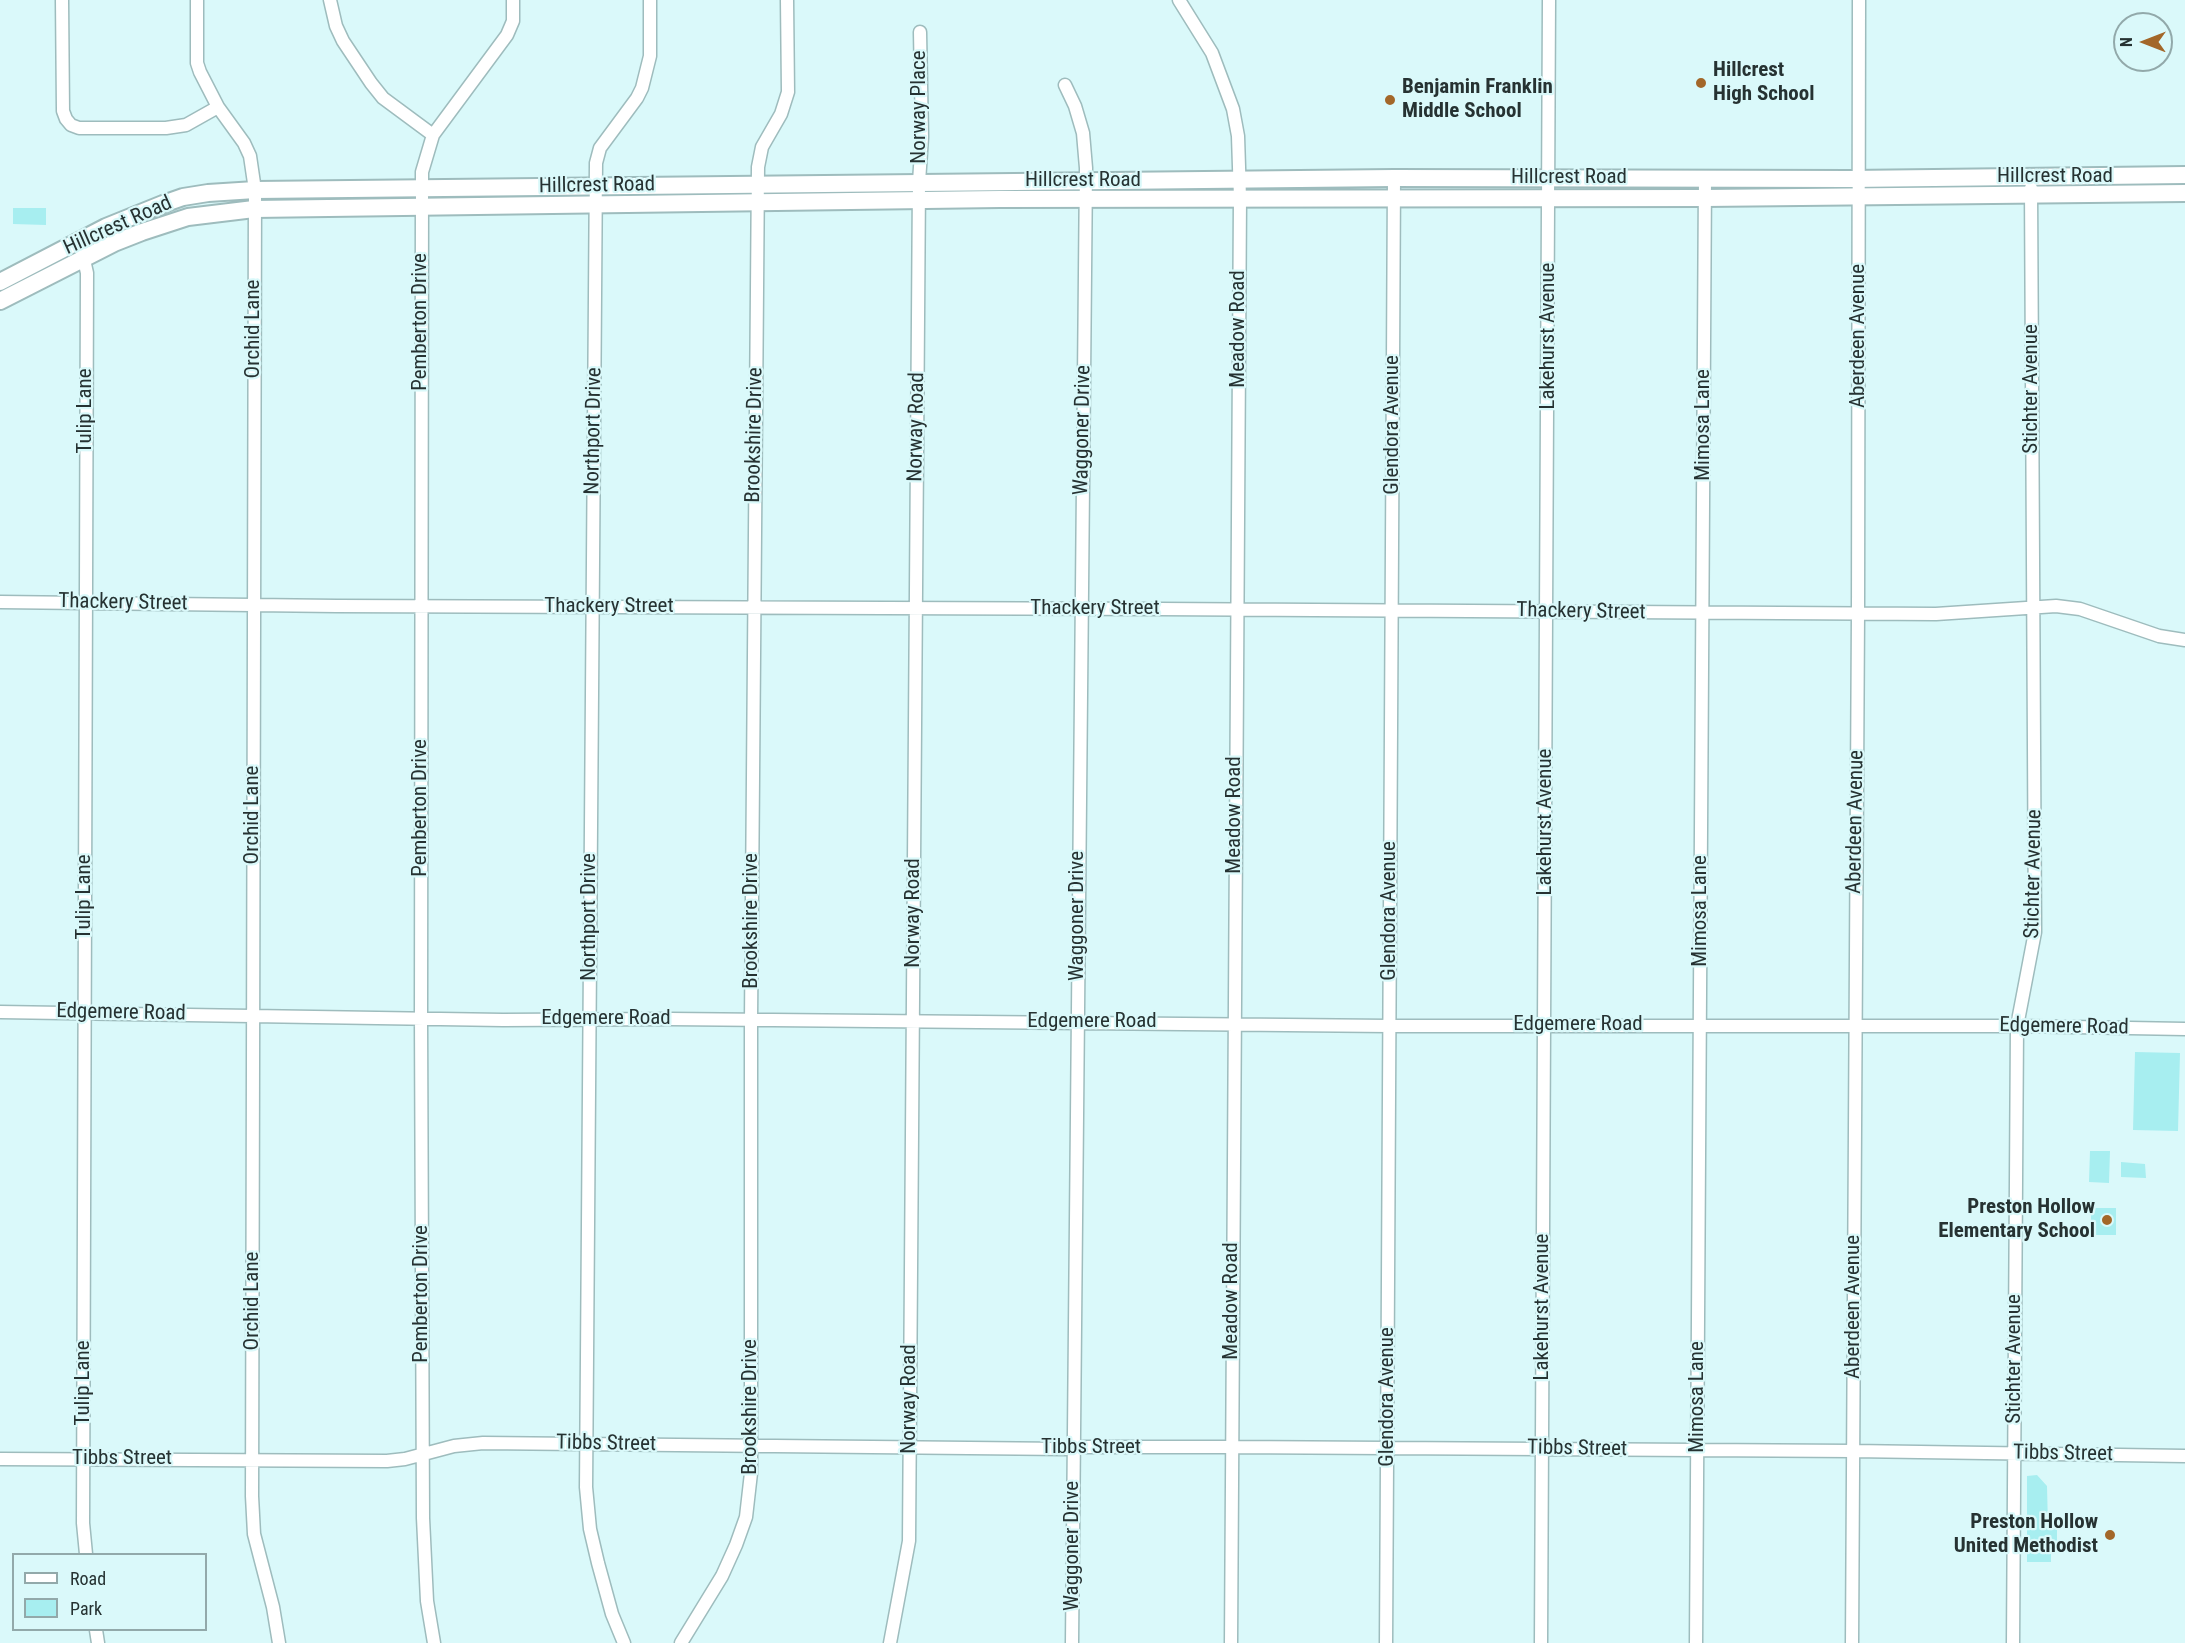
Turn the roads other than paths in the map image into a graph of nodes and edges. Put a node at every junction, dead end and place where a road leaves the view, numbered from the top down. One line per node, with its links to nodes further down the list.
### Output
1 (62, 0): 12 (street)
2 (197, 0): 12 (street, Orchid Lane)
3 (330, 0): 13 (street)
4 (513, 0): 13 (street, Pemberton Drive)
5 (650, 0): 23 (street)
6 (787, 0): 22 (street, Brookshire Drive)
7 (1179, 0): 18 (street, Meadow Road)
8 (1549, 0): 19 (street, Lakehurst Avenue)
9 (1859, 0): 20 (street, Aberdeen Avenue)
10 (920, 32): 21 (street, Norway Place)
11 (1065, 85): 26 (street, Waggoner Drive)
12 (218, 107): 25 (street, Orchid Lane)
13 (433, 135): 24 (street, Pemberton Drive)
14 (2185, 175): 15 (main road, Hillcrest Road)
15 (2031, 176): 20 (main road, Hillcrest Road); 28 (street, Stichter Avenue)
16 (1394, 178): 18 (main road, Hillcrest Road); 19 (main road, Hillcrest Road); 32 (street, Glendora Avenue)
17 (1705, 178): 19 (main road, Hillcrest Road); 20 (main road, Hillcrest Road); 33 (street, Mimosa Lane)
18 (1239, 179): 26 (main road, Hillcrest Road); 31 (street, Meadow Road)
19 (1549, 179): 29 (street, Lakehurst Avenue)
20 (1859, 179): 30 (street, Aberdeen Avenue)
21 (919, 182): 22 (main road, Hillcrest Road); 26 (main road, Hillcrest Road); 34 (street, Norway Road)
22 (758, 184): 23 (main road, Hillcrest Road); 35 (street, Brookshire Drive)
23 (596, 186): 24 (main road, Hillcrest Road); 36 (street, Northport Drive)
24 (422, 188): 25 (main road, Hillcrest Road); 37 (street, Pemberton Drive)
25 (255, 190): 38 (street, Orchid Lane); 39 (main road, Hillcrest Road)
26 (1086, 190): 31 (main road, Hillcrest Road); 34 (main road, Hillcrest Road); 51 (street, Waggoner Drive)
27 (2185, 193): 28 (main road, Hillcrest Road)
28 (2031, 195): 30 (main road, Hillcrest Road); 48 (street, Stichter Avenue)
29 (1549, 197): 32 (main road, Hillcrest Road); 33 (main road, Hillcrest Road); 54 (street, Lakehurst Avenue)
30 (1859, 197): 33 (main road, Hillcrest Road); 56 (street, Aberdeen Avenue)
31 (1240, 198): 32 (main road, Hillcrest Road); 52 (street, Meadow Road)
32 (1394, 198): 53 (street, Glendora Avenue)
33 (1705, 198): 55 (street, Mimosa Lane)
34 (919, 201): 35 (main road, Hillcrest Road); 50 (street, Norway Road)
35 (758, 204): 36 (main road, Hillcrest Road); 49 (street, Brookshire Drive)
36 (596, 205): 37 (main road, Hillcrest Road); 47 (street, Northport Drive)
37 (422, 206): 38 (main road, Hillcrest Road); 46 (street, Pemberton Drive)
38 (254, 209): 40 (main road, Hillcrest Road); 45 (street, Orchid Lane)
39 (78, 242): 40 (street, Tulip Lane); 41 (main road, Hillcrest Road)
40 (85, 259): 42 (main road, Hillcrest Road); 44 (street, Tulip Lane)
41 (0, 282)
42 (0, 301)
43 (0, 602): 44 (street, Thackery Street)
44 (85, 602): 45 (street, Thackery Street); 59 (street, Tulip Lane)
45 (253, 605): 46 (street, Thackery Street); 60 (street, Orchid Lane)
46 (421, 606): 47 (street, Thackery Street); 61 (street, Pemberton Drive)
47 (592, 606): 49 (street, Thackery Street); 62 (street, Northport Drive)
48 (2033, 607): 56 (street, Thackery Street); 57 (street, Thackery Street); 71 (street, Stichter Avenue)
49 (754, 608): 50 (street, Thackery Street); 63 (street, Brookshire Drive)
50 (916, 608): 51 (street, Thackery Street); 64 (street, Norway Road)
51 (1080, 609): 52 (street, Thackery Street); 65 (street, Waggoner Drive)
52 (1236, 609): 53 (street, Thackery Street); 66 (street, Meadow Road)
53 (1393, 611): 54 (street, Thackery Street); 68 (street, Glendora Avenue)
54 (1547, 611): 55 (street, Thackery Street); 67 (street, Lakehurst Avenue)
55 (1702, 613): 56 (street, Thackery Street); 69 (street, Mimosa Lane)
56 (1858, 613): 70 (street, Aberdeen Avenue)
57 (2185, 640)
58 (0, 1012): 59 (street, Edgemere Road)
59 (85, 1012): 60 (street, Edgemere Road); 86 (street, Tulip Lane)
60 (253, 1016): 61 (street, Edgemere Road); 87 (street, Orchid Lane)
61 (421, 1018): 62 (street, Edgemere Road); 82 (street, Pemberton Drive)
62 (590, 1019): 63 (street, Edgemere Road); 73 (street, Northport Drive)
63 (751, 1020): 64 (street, Edgemere Road); 74 (street, Brookshire Drive)
64 (913, 1021): 65 (street, Edgemere Road); 75 (street, Norway Road)
65 (1078, 1022): 66 (street, Edgemere Road); 77 (street, Waggoner Drive)
66 (1234, 1024): 68 (street, Edgemere Road); 76 (street, Meadow Road)
67 (1544, 1025): 68 (street, Edgemere Road); 69 (street, Edgemere Road); 79 (street, Lakehurst Avenue)
68 (1389, 1026): 78 (street, Glendora Avenue)
69 (1700, 1026): 70 (street, Edgemere Road); 81 (street, Mimosa Lane)
70 (1854, 1026): 71 (street, Edgemere Road); 80 (street, Aberdeen Avenue)
71 (2017, 1026): 72 (street, Edgemere Road); 83 (street, Stichter Avenue)
72 (2185, 1029)
73 (586, 1444): 74 (street, Tibbs Street); 82 (street, Tibbs Street); 91 (street, Northport Drive)
74 (751, 1445): 75 (street, Tibbs Street); 92 (street, Brookshire Drive)
75 (909, 1446): 77 (street, Tibbs Street); 93 (street, Norway Road)
76 (1232, 1447): 77 (street, Tibbs Street); 78 (street, Tibbs Street); 95 (street, Meadow Road)
77 (1073, 1448): 94 (street, Waggoner Drive)
78 (1388, 1448): 79 (street, Tibbs Street); 96 (street, Glendora Avenue)
79 (1542, 1449): 81 (street, Tibbs Street); 97 (street, Lakehurst Avenue)
80 (1853, 1450): 81 (street, Tibbs Street); 83 (street, Tibbs Street); 99 (street, Aberdeen Avenue)
81 (1698, 1451): 98 (street, Mimosa Lane)
82 (423, 1453): 87 (street, Tibbs Street); 90 (street, Pemberton Drive)
83 (2015, 1453): 84 (street, Tibbs Street); 100 (street, Stichter Avenue)
84 (2185, 1455)
85 (0, 1459): 86 (street, Tibbs Street)
86 (84, 1459): 87 (street, Tibbs Street); 88 (street, Tulip Lane)
87 (252, 1459): 89 (street, Orchid Lane)
88 (86, 1553)
89 (279, 1643)
90 (434, 1643)
91 (624, 1643)
92 (681, 1643)
93 (890, 1643)
94 (1072, 1643)
95 (1231, 1643)
96 (1386, 1643)
97 (1541, 1643)
98 (1696, 1643)
99 (1852, 1643)
100 (2013, 1643)

